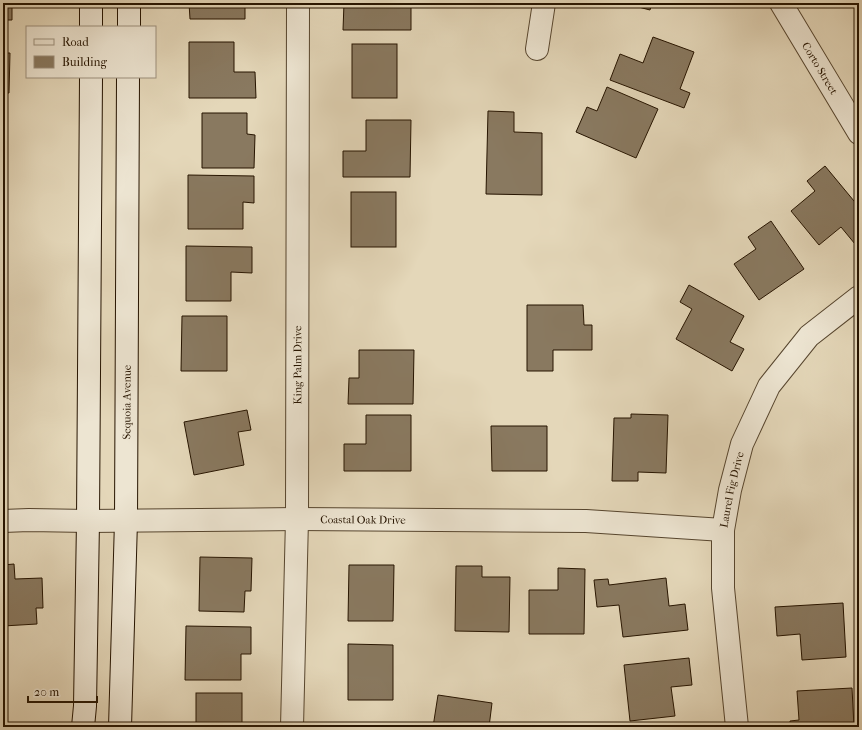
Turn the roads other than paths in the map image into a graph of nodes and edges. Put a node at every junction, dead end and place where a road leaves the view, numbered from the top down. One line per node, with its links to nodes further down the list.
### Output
1 (91, 3): 6 (street)
2 (129, 3): 7 (street)
3 (298, 3): 13 (street, King Palm Drive)
4 (544, 3): 8 (street)
5 (782, 3): 11 (street, Corto Street)
6 (91, 26)
7 (129, 26)
8 (537, 50)
9 (91, 78): 15 (street)
10 (128, 78): 16 (street, Sequoia Avenue)
11 (859, 133)
12 (859, 297): 17 (street, Laurel Fig Drive)
13 (297, 520): 16 (street, Coastal Oak Drive); 17 (street, Coastal Oak Drive); 20 (street, King Palm Drive)
14 (3, 521): 15 (street, Coastal Oak Drive)
15 (88, 521): 16 (street, Coastal Oak Drive); 18 (street)
16 (126, 521): 19 (street, Sequoia Avenue)
17 (723, 530): 21 (street, Laurel Fig Drive)
18 (83, 727)
19 (120, 727)
20 (292, 727)
21 (737, 727)

